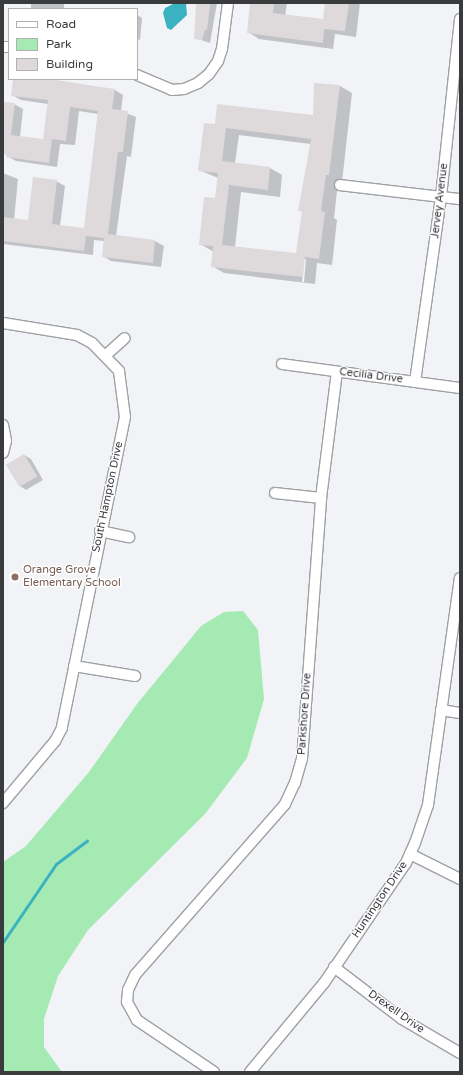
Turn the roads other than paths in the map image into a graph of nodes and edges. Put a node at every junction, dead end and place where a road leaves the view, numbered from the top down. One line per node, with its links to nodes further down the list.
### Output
1 (228, 3): 3 (street)
2 (460, 19): 5 (street, Jervey Avenue)
3 (138, 75)
4 (340, 185): 5 (street)
5 (441, 197): 6 (street); 12 (street, Jervey Avenue)
6 (460, 200)
7 (3, 323): 9 (street, South Hampton Drive)
8 (125, 338): 9 (street)
9 (106, 355): 18 (street, South Hampton Drive)
10 (282, 364): 11 (street, Cecilia Drive)
11 (337, 372): 12 (street, Cecilia Drive); 17 (street, Parkshore Drive)
12 (416, 382): 13 (street, Cecilia Drive)
13 (460, 388)
14 (3, 425): 15 (street)
15 (3, 453)
16 (275, 493): 17 (street)
17 (321, 498): 30 (street, Parkshore Drive)
18 (100, 531): 19 (street); 21 (street, South Hampton Drive)
19 (130, 537)
20 (460, 578): 23 (street, Huntington Drive)
21 (74, 666): 22 (street); 25 (street, South Hampton Drive)
22 (135, 676)
23 (441, 710): 24 (street); 26 (street, Huntington Drive)
24 (460, 713)
25 (3, 803)
26 (410, 854): 27 (street); 28 (street, Huntington Drive)
27 (460, 879)
28 (334, 967): 29 (street, Drexell Drive); 31 (street, Huntington Drive)
29 (460, 1053)
30 (214, 1072)
31 (250, 1072)

